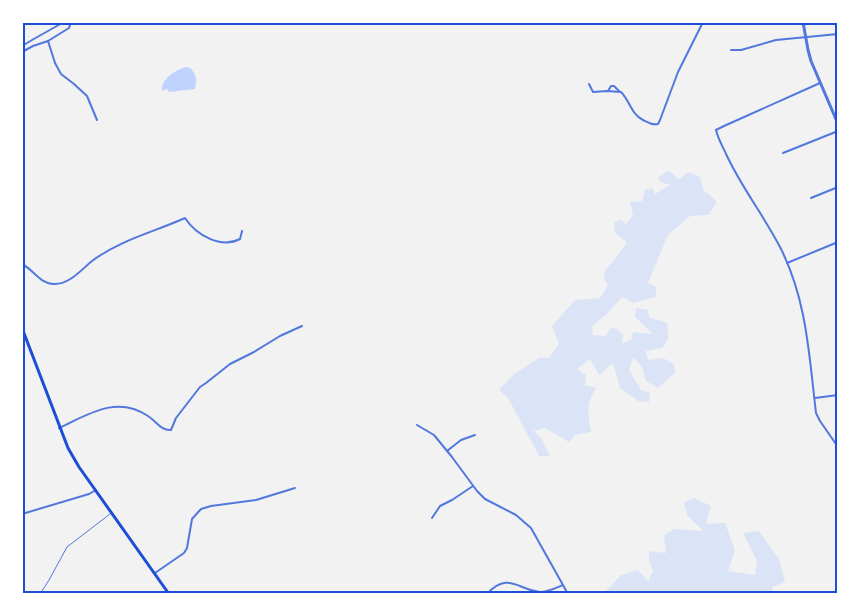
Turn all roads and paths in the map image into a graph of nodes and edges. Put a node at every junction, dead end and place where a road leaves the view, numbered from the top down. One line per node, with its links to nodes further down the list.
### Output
1 (64, 22): 8 (street)
2 (71, 22): 7 (street)
3 (703, 22): 14 (street)
4 (803, 22): 6 (street)
5 (837, 34): 6 (street)
6 (805, 37): 9 (street); 11 (street)
7 (48, 41): 10 (street); 15 (street)
8 (22, 46)
9 (731, 50)
10 (22, 52)
11 (820, 83): 16 (street); 23 (street)
12 (590, 84): 13 (street)
13 (608, 91): 14 (street); 14 (street)
14 (621, 92)
15 (97, 120)
16 (837, 124)
17 (837, 130): 18 (street)
18 (783, 153)
19 (837, 187): 20 (street)
20 (811, 198)
21 (242, 231): 24 (street)
22 (837, 242): 23 (street)
23 (787, 263): 28 (street)
24 (22, 264)
25 (302, 326): 30 (street)
26 (22, 328): 30 (main road)
27 (837, 395): 28 (street)
28 (814, 398): 32 (street)
29 (417, 425): 33 (street)
30 (59, 428): 36 (main road)
31 (475, 435): 33 (street)
32 (837, 447)
33 (447, 451): 34 (street)
34 (473, 486): 39 (street); 41 (street)
35 (295, 488): 40 (street)
36 (96, 490): 37 (main road); 38 (street)
37 (112, 513): 40 (main road); 42 (lane)
38 (22, 514)
39 (432, 518)
40 (155, 573): 43 (main road)
41 (563, 585): 44 (street); 45 (street)
42 (40, 594)
43 (169, 594)
44 (487, 594)
45 (568, 594)

